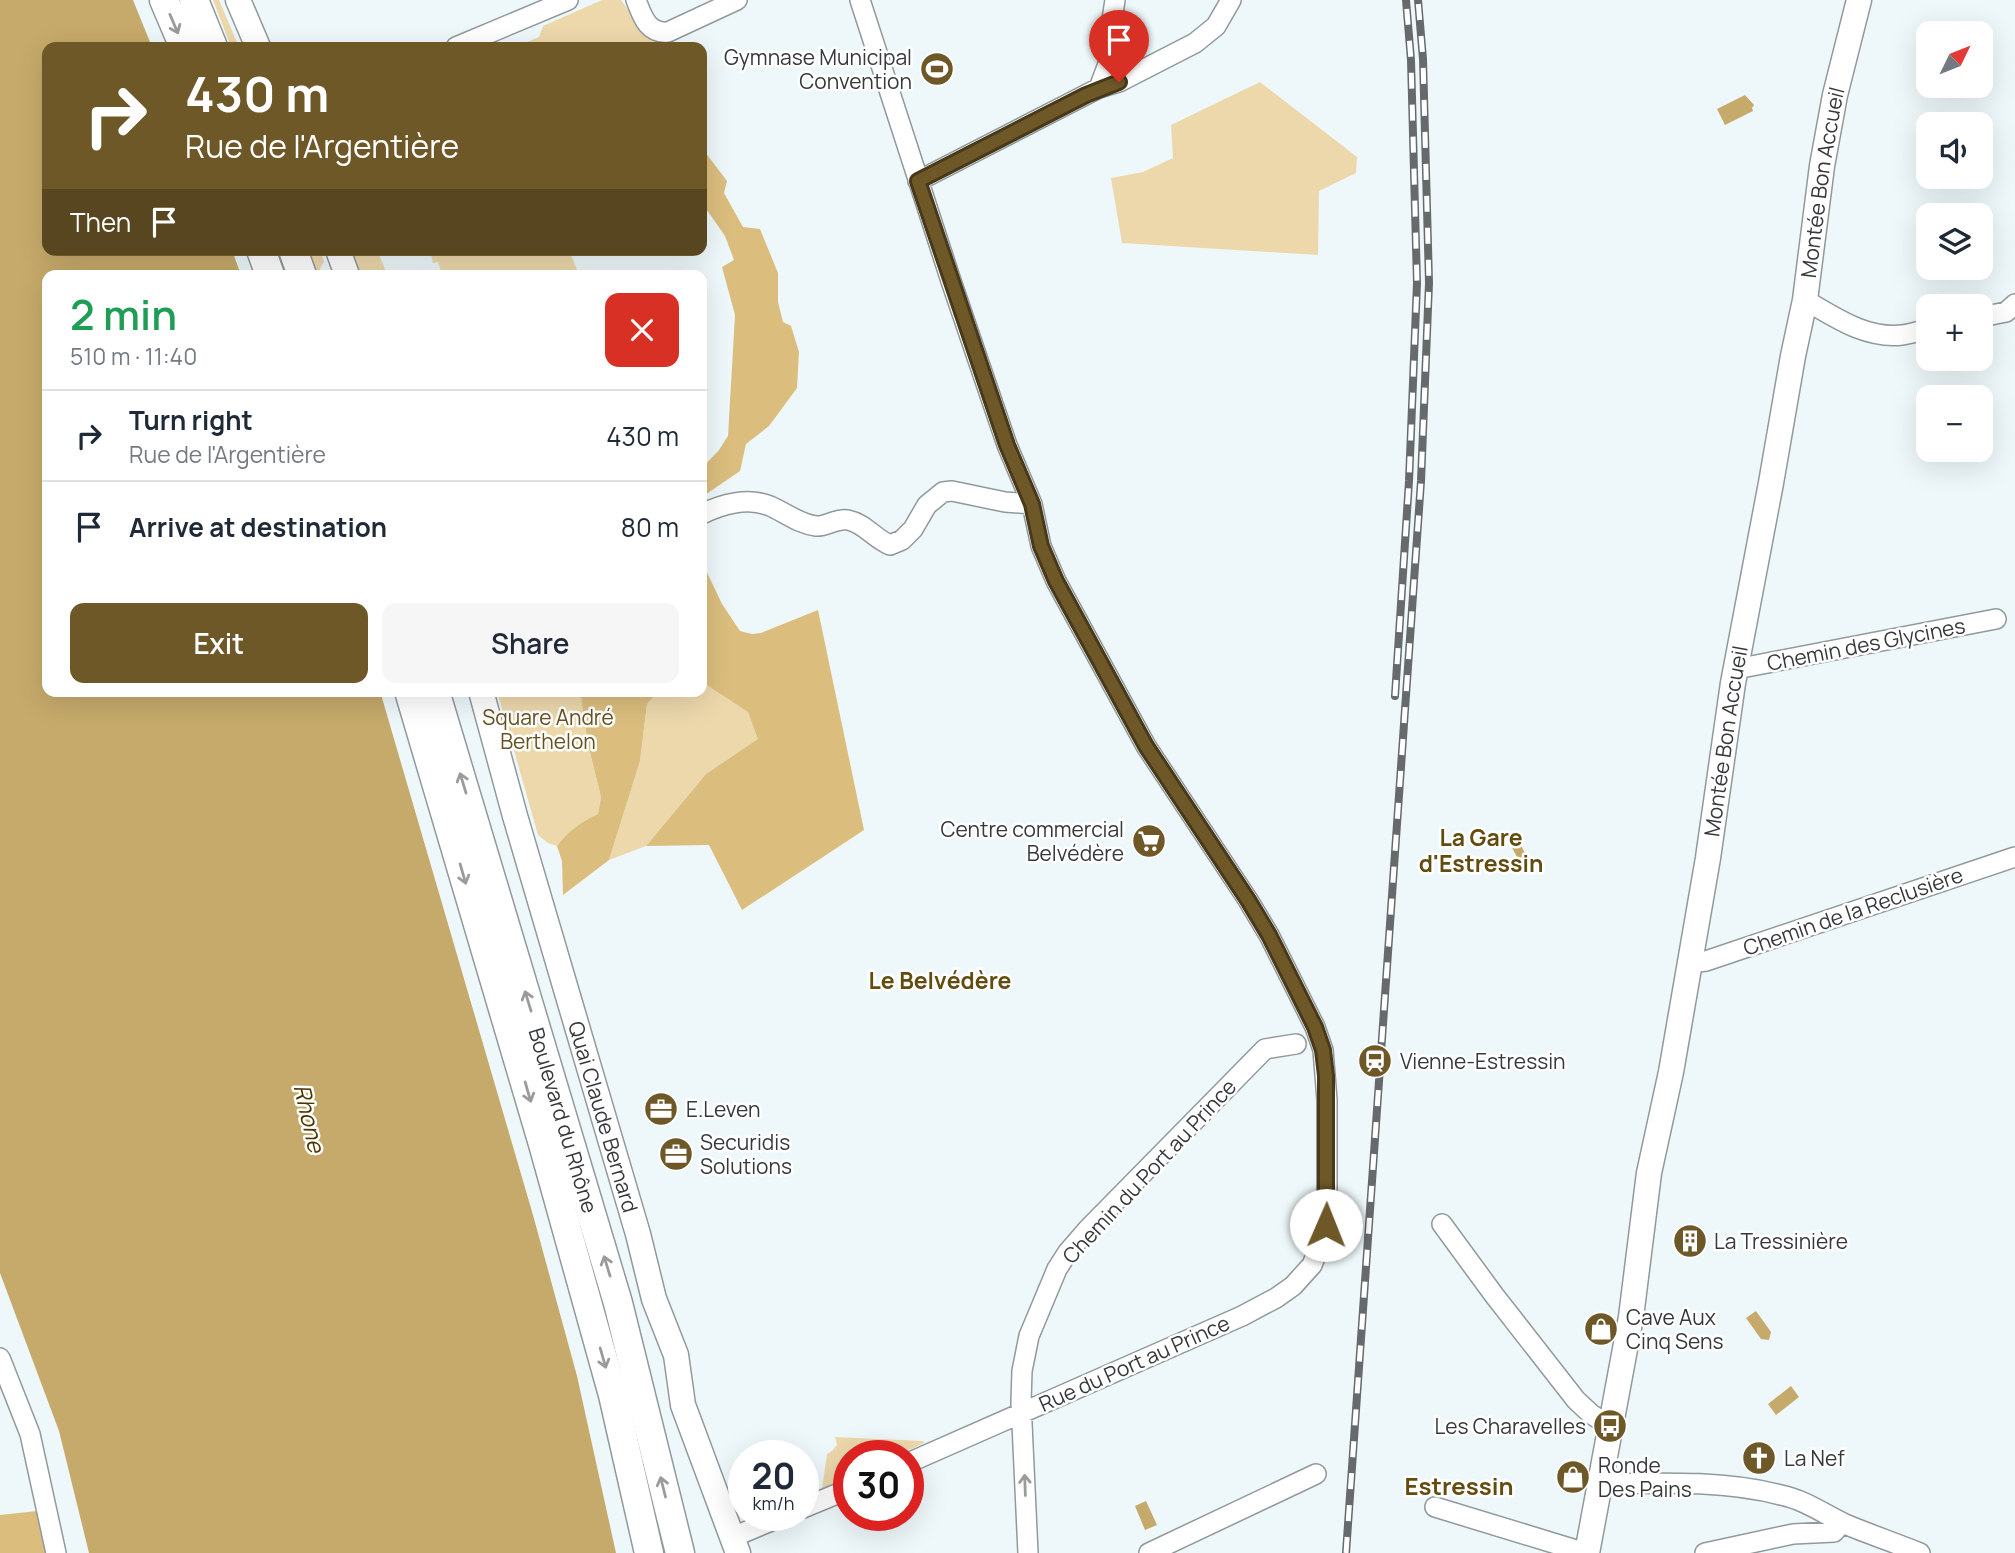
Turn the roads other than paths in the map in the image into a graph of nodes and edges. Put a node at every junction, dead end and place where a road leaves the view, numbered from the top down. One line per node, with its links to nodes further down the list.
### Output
1 (164, 0): 11 (highway, one-way to 11)
2 (194, 0): 12 (highway)
3 (238, 0): 13 (main road)
4 (636, 0): 5 (street)
5 (737, 0)
6 (860, 0): 16 (street, Rue du Port au Prince)
7 (1115, 0): 15 (street)
8 (1231, 0): 15 (street)
9 (1859, 0): 17 (main road, Montée Bon Accueil)
10 (559, 2): 14 (street)
11 (182, 42)
12 (211, 42)
13 (256, 42)
14 (467, 42)
15 (1099, 89): 16 (street)
16 (918, 181): 21 (street, Rue du Port au Prince)
17 (1805, 300): 20 (street); 24 (main road, Montée Bon Accueil)
18 (2015, 304): 19 (street)
19 (1993, 315)
20 (1916, 332)
21 (1032, 504): 22 (street); 33 (street, Rue du Port au Prince)
22 (707, 512)
23 (1996, 619): 24 (street, Chemin des Glycines)
24 (1736, 669): 29 (main road, Montée Bon Accueil)
25 (411, 697): 43 (highway, Boulevard du Rhône, one-way to 43)
26 (437, 697): 44 (highway, Boulevard du Rhône, one-way to 26)
27 (483, 697): 41 (main road, Quai Claude Bernard)
28 (2015, 856): 29 (street, Chemin de la Reclusière)
29 (1690, 962): 34 (main road, Montée Bon Accueil)
30 (1296, 1044): 33 (street, Chemin du Port au Prince)
31 (1442, 1224): 34 (street)
32 (0, 1358): 42 (street)
33 (1022, 1413): 35 (street, Rue du Port au Prince); 45 (street, Chemin du Port au Prince, one-way to 33)
34 (1610, 1426): 37 (main road, Montée Bon Accueil)
35 (924, 1456)
36 (1316, 1474): 46 (street)
37 (1599, 1483): 39 (street); 47 (main road, Montée Bon Accueil)
38 (1435, 1507): 47 (street)
39 (1842, 1523): 48 (street); 49 (street)
40 (758, 1531): 41 (street)
41 (735, 1545)
42 (56, 1553)
43 (649, 1553)
44 (680, 1553)
45 (1028, 1553)
46 (1149, 1553)
47 (1587, 1553)
48 (1705, 1553)
49 (1920, 1553)

